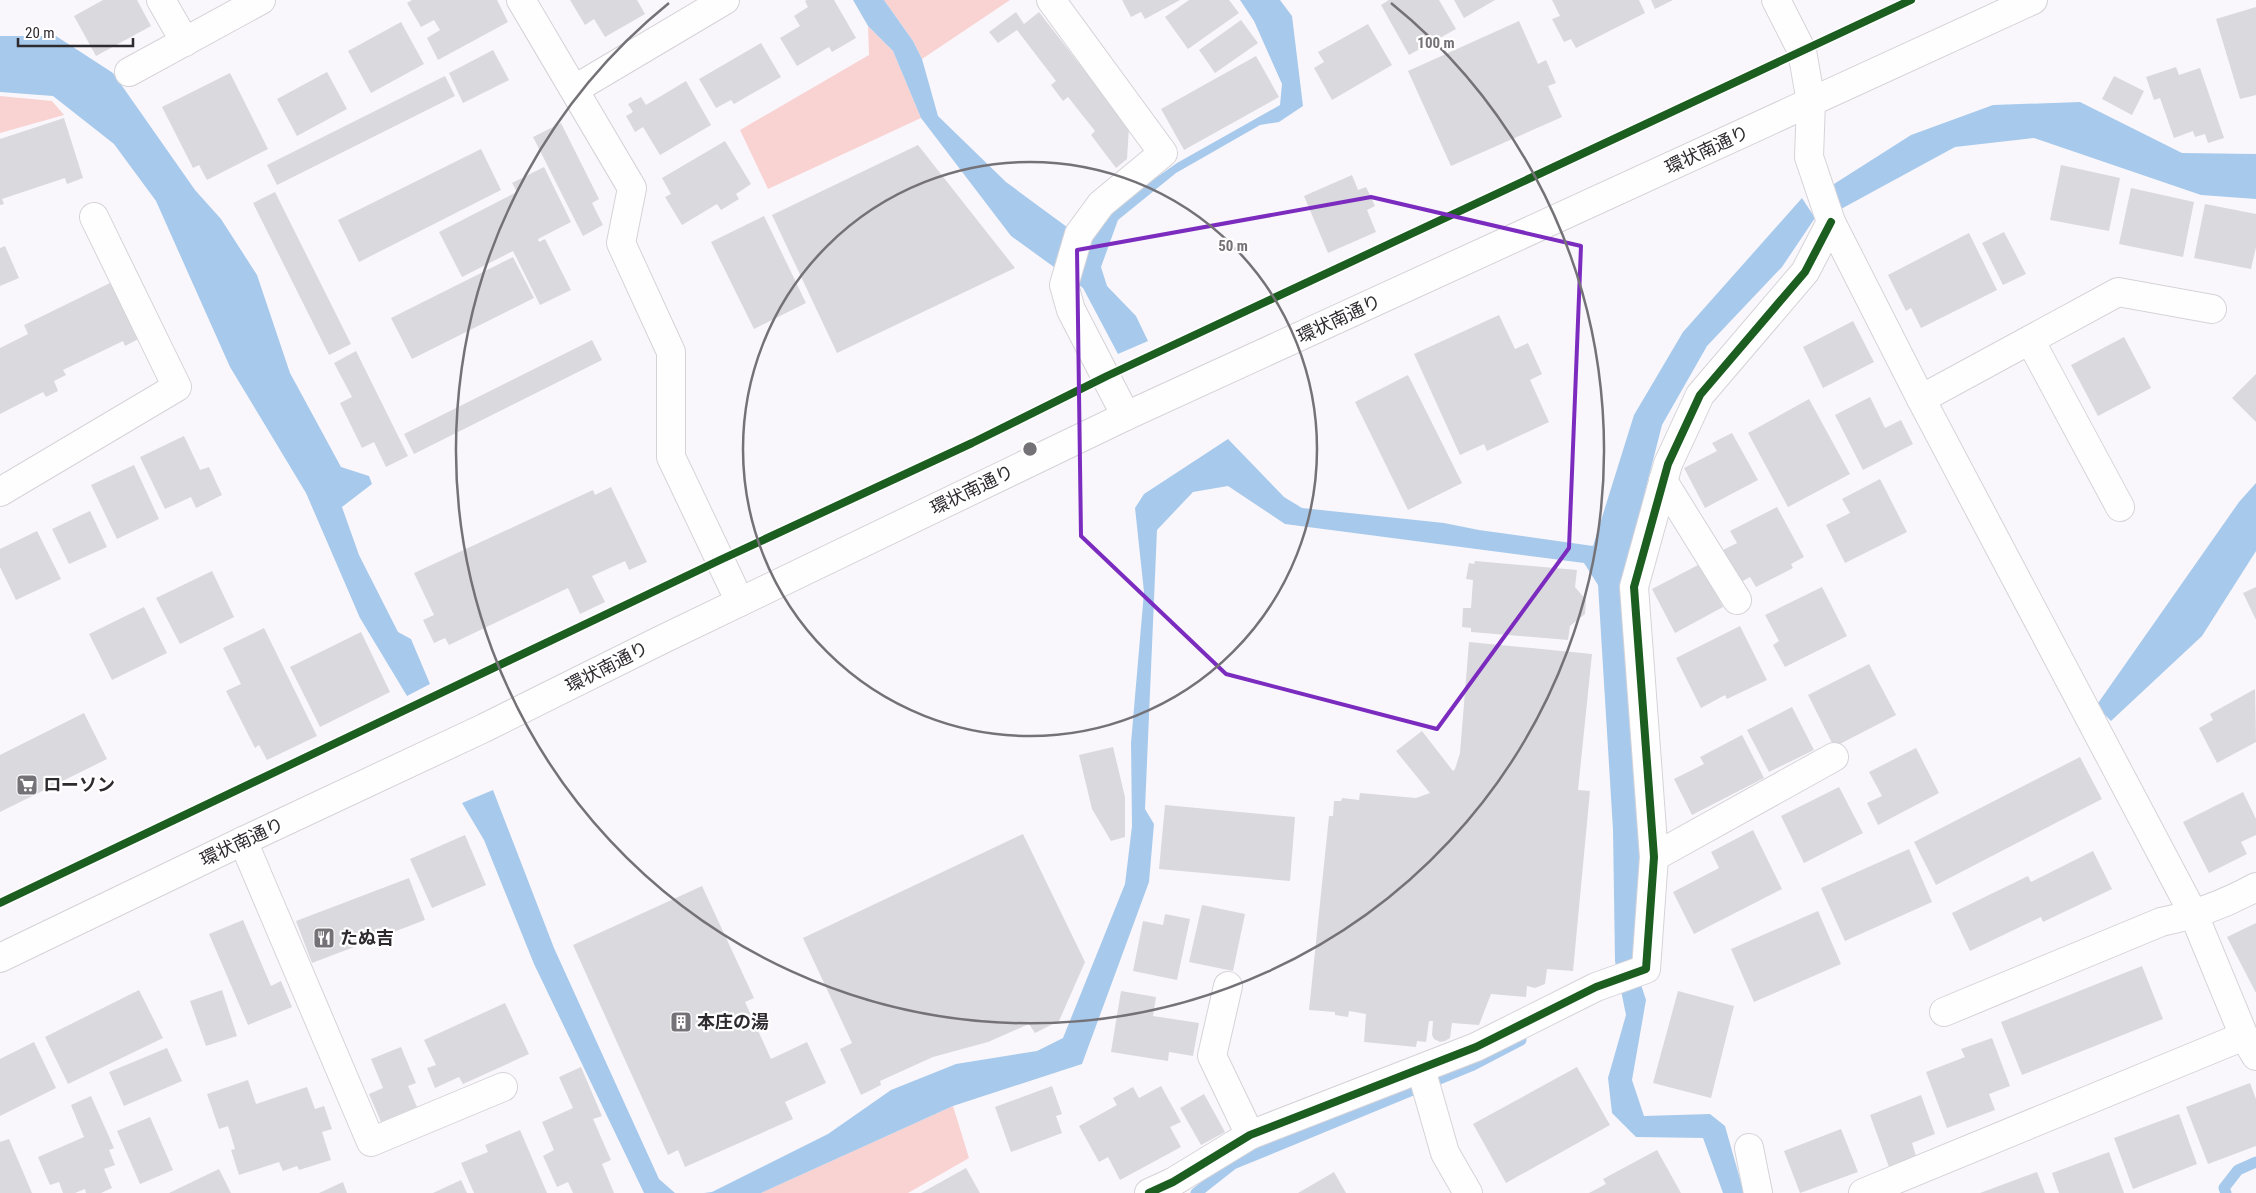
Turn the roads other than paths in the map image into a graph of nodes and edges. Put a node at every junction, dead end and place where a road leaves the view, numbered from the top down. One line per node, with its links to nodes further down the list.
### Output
1 (161, 0): 8 (main road)
2 (261, 0): 8 (main road)
3 (521, 0): 10 (main road)
4 (725, 0): 10 (main road)
5 (1051, 0): 17 (main road)
6 (1776, 0): 11 (main road)
7 (2033, 0): 11 (main road, 環状南通り)
8 (185, 42): 9 (main road)
9 (129, 72)
10 (575, 89): 22 (main road)
11 (1811, 102): 13 (main road); 17 (main road, 環状南通り)
12 (94, 217): 19 (main road)
13 (1831, 222): 16 (main road); 18 (main road)
14 (2212, 308): 15 (main road)
15 (2030, 340): 16 (main road); 20 (main road)
16 (1921, 399): 27 (main road)
17 (1126, 416): 22 (main road, 環状南通り)
18 (1663, 481): 21 (main road); 25 (main road)
19 (0, 492)
20 (2120, 507)
21 (1737, 600)
22 (740, 602): 24 (main road, 環状南通り)
23 (1834, 757): 25 (main road)
24 (243, 841): 28 (main road, 環状南通り); 33 (main road)
25 (1654, 856): 32 (main road)
26 (2256, 887): 27 (main road)
27 (2194, 915): 30 (main road); 31 (main road)
28 (0, 958)
29 (1228, 986): 34 (main road)
30 (1944, 1012)
31 (2250, 1046): 40 (main road)
32 (1424, 1079): 34 (main road); 38 (main road)
33 (503, 1087)
34 (1250, 1135): 36 (main road)
35 (1749, 1148): 39 (main road)
36 (1177, 1187): 37 (main road)
37 (1148, 1193)
38 (1468, 1193)
39 (1758, 1193)
40 (1863, 1193)

